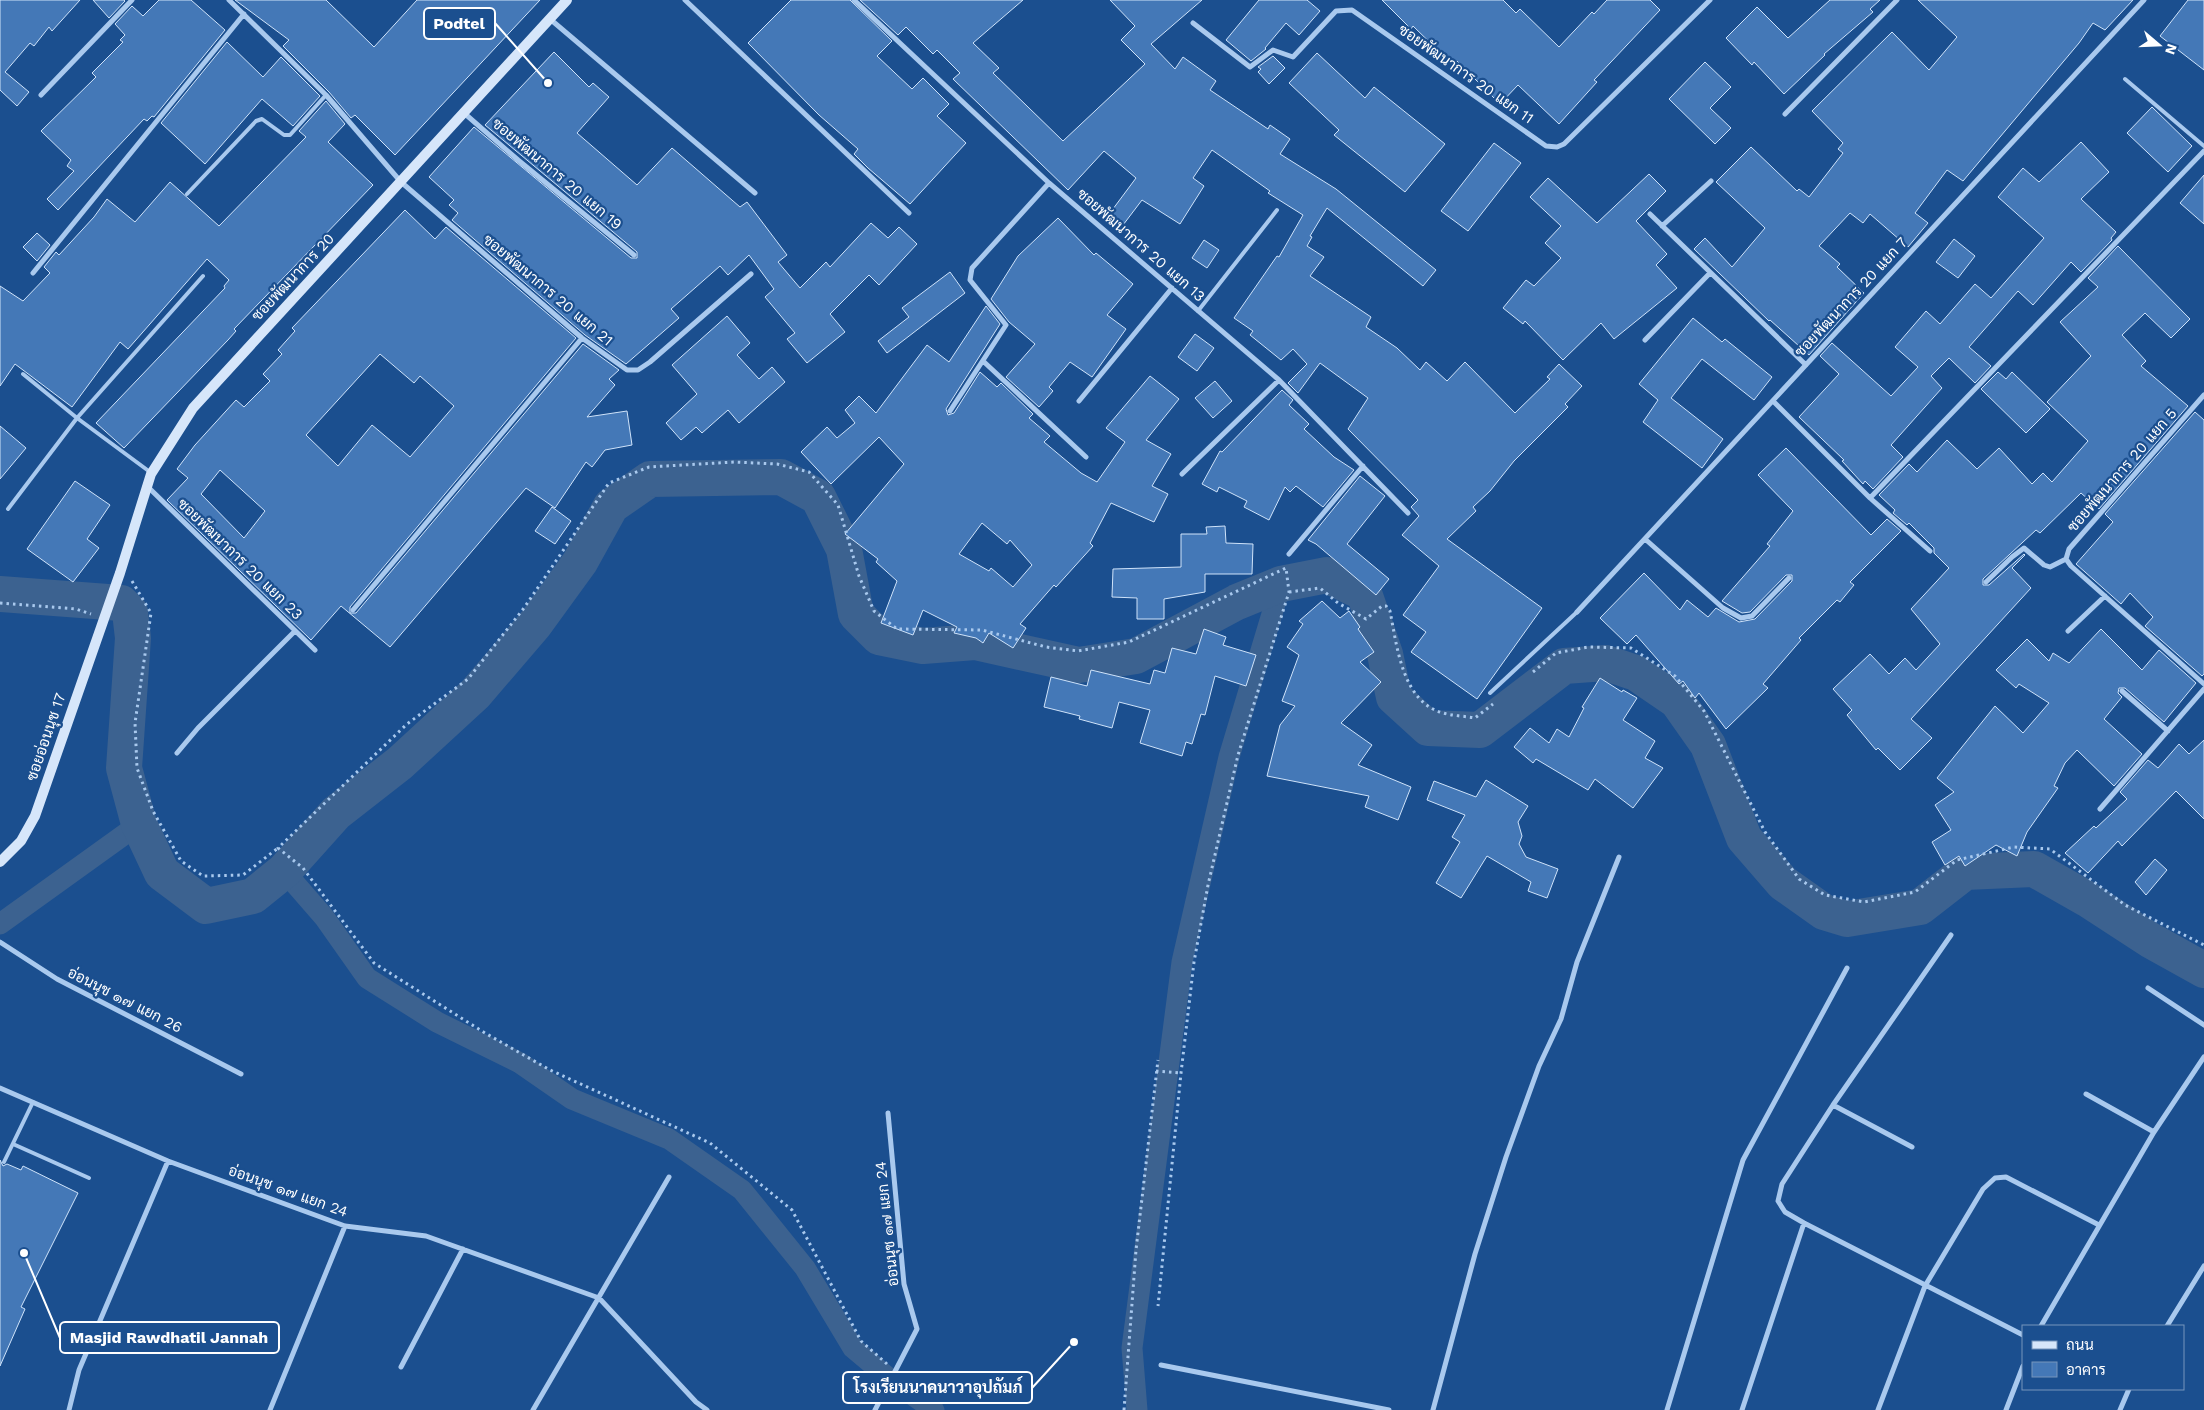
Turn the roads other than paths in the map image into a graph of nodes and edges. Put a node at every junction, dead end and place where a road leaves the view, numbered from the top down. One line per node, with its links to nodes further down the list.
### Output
1 (132, 0): 13 (street)
2 (230, 0): 9 (street, ซอยพัฒนาการ 20 แยก 21)
3 (567, 0): 10 (street, ซอยพัฒนาการ 20)
4 (685, 0): 25 (street)
5 (854, 0): 21 (street, ซอยพัฒนาการ 20 แยก 13)
6 (1710, 0): 11 (street, ซอยพัฒนาการ 20 แยก 11)
7 (1897, 0): 16 (street)
8 (2144, 0): 38 (street, ซอยพัฒนาการ 20 แยก 7)
9 (244, 14): 14 (street, ซอยพัฒนาการ 20 แยก 21); 29 (street)
10 (550, 19): 15 (street, ซอยพัฒนาการ 20); 22 (street)
11 (1192, 23)
12 (2125, 79): 17 (lane)
13 (41, 94)
14 (326, 95): 19 (street, ซอยพัฒนาการ 20 แยก 21); 23 (lane)
15 (464, 112): 19 (street, ซอยพัฒนาการ 20); 28 (street, ซอยพัฒนาการ 20 แยก 19)
16 (1785, 114)
17 (2204, 146)
18 (2204, 151): 51 (street)
19 (401, 182): 35 (street, ซอยพัฒนาการ 20 แยก 21); 48 (street, ซอยพัฒนาการ 20)
20 (1711, 182): 27 (street)
21 (1049, 183): 33 (street, ซอยพัฒนาการ 20 แยก 13); 37 (street)
22 (755, 193)
23 (187, 194)
24 (1277, 210): 34 (lane)
25 (909, 213)
26 (1650, 214): 27 (street)
27 (1662, 226): 30 (street)
28 (634, 255)
29 (33, 273)
30 (1710, 273): 36 (street); 38 (street)
31 (751, 274): 35 (street, ซอยพัฒนาการ 20 แยก 21)
32 (203, 276): 45 (lane)
33 (1172, 288): 34 (street, ซอยพัฒนาการ 20 แยก 13); 42 (street)
34 (1198, 311): 40 (street, ซอยพัฒนาการ 20 แยก 13)
35 (582, 338): 61 (street)
36 (1645, 340)
37 (983, 361): 44 (street); 46 (street)
38 (1806, 365): 43 (street, ซอยพัฒนาการ 20 แยก 7)
39 (23, 374): 45 (lane)
40 (1279, 380): 47 (street, ซอยพัฒนาการ 20 แยก 13); 49 (street)
41 (2204, 395): 57 (street, ซอยพัฒนาการ 20 แยก 5)
42 (1079, 401)
43 (1773, 401): 51 (street); 54 (street, ซอยพัฒนาการ 20 แยก 7)
44 (950, 410)
45 (77, 418): 48 (lane); 52 (lane)
46 (1086, 457)
47 (1363, 466): 53 (street, ซอยพัฒนาการ 20 แยก 13); 56 (street)
48 (151, 474): 50 (street, ซอยพัฒนาการ 20)
49 (1182, 474)
50 (148, 486): 63 (street, ซอยพัฒนาการ 20); 64 (street, ซอยพัฒนาการ 20 แยก 23)
51 (1870, 498): 55 (street)
52 (8, 509)
53 (1408, 513)
54 (1645, 538): 58 (street); 62 (street, ซอยพัฒนาการ 20 แยก 7)
55 (1930, 551)
56 (1289, 554)
57 (2066, 559): 59 (street); 60 (street)
58 (1789, 578)
59 (1986, 582)
60 (2105, 596): 65 (street); 67 (street)
61 (353, 610)
62 (1578, 612): 70 (lane)
63 (104, 616): 75 (street, ซอยอ่อนนุช 17)
64 (295, 631): 66 (street, ซอยพัฒนาการ 20 แยก 23); 72 (street)
65 (2068, 631)
66 (315, 650)
67 (2204, 684)
68 (2204, 689): 71 (street)
69 (2122, 691): 71 (street)
70 (1490, 693)
71 (2168, 731): 73 (street)
72 (177, 753)
73 (2100, 809)
74 (1619, 857): 115 (street)
75 (0, 862)
76 (1951, 935): 86 (street)
77 (1, 943): 82 (street, อ่อนนุช ๑๗ แยก 26)
78 (1847, 968): 116 (street)
79 (2148, 988): 80 (street)
80 (2204, 1024)
81 (2204, 1056): 88 (street)
82 (241, 1074)
83 (0, 1088): 85 (street, อ่อนนุช ๑๗ แยก 24)
84 (2086, 1094): 88 (street)
85 (33, 1102): 89 (lane); 91 (street, อ่อนนุช ๑๗ แยก 24)
86 (1833, 1104): 90 (street); 95 (street)
87 (888, 1113): 113 (street, อ่อนนุช ๑๗ แยก 24)
88 (2154, 1132): 96 (street)
89 (13, 1144): 92 (lane); 94 (lane)
90 (1912, 1147)
91 (168, 1161): 97 (street, อ่อนนุช ๑๗ แยก 24); 109 (street)
92 (4, 1162)
93 (669, 1177): 101 (street)
94 (89, 1178)
95 (1804, 1223): 100 (street); 117 (street)
96 (2100, 1225): 100 (street); 102 (street)
97 (345, 1226): 98 (street, อ่อนนุช ๑๗ แยก 24); 110 (street)
98 (463, 1249): 101 (street, อ่อนนุช ๑๗ แยก 24); 106 (street)
99 (2204, 1266): 103 (street)
100 (1925, 1286): 104 (street); 118 (street)
101 (599, 1298): 111 (street); 112 (street, อ่อนนุช ๑๗ แยก 24)
102 (2042, 1325)
103 (2168, 1325)
104 (2022, 1334)
105 (1162, 1365): 114 (street)
106 (401, 1367)
107 (2022, 1369): 119 (street)
108 (2129, 1390): 120 (street)
109 (69, 1410)
110 (270, 1410)
111 (533, 1410)
112 (707, 1410)
113 (875, 1410)
114 (1389, 1410)
115 (1433, 1410)
116 (1667, 1410)
117 (1742, 1410)
118 (1878, 1410)
119 (2006, 1410)
120 (2120, 1410)

